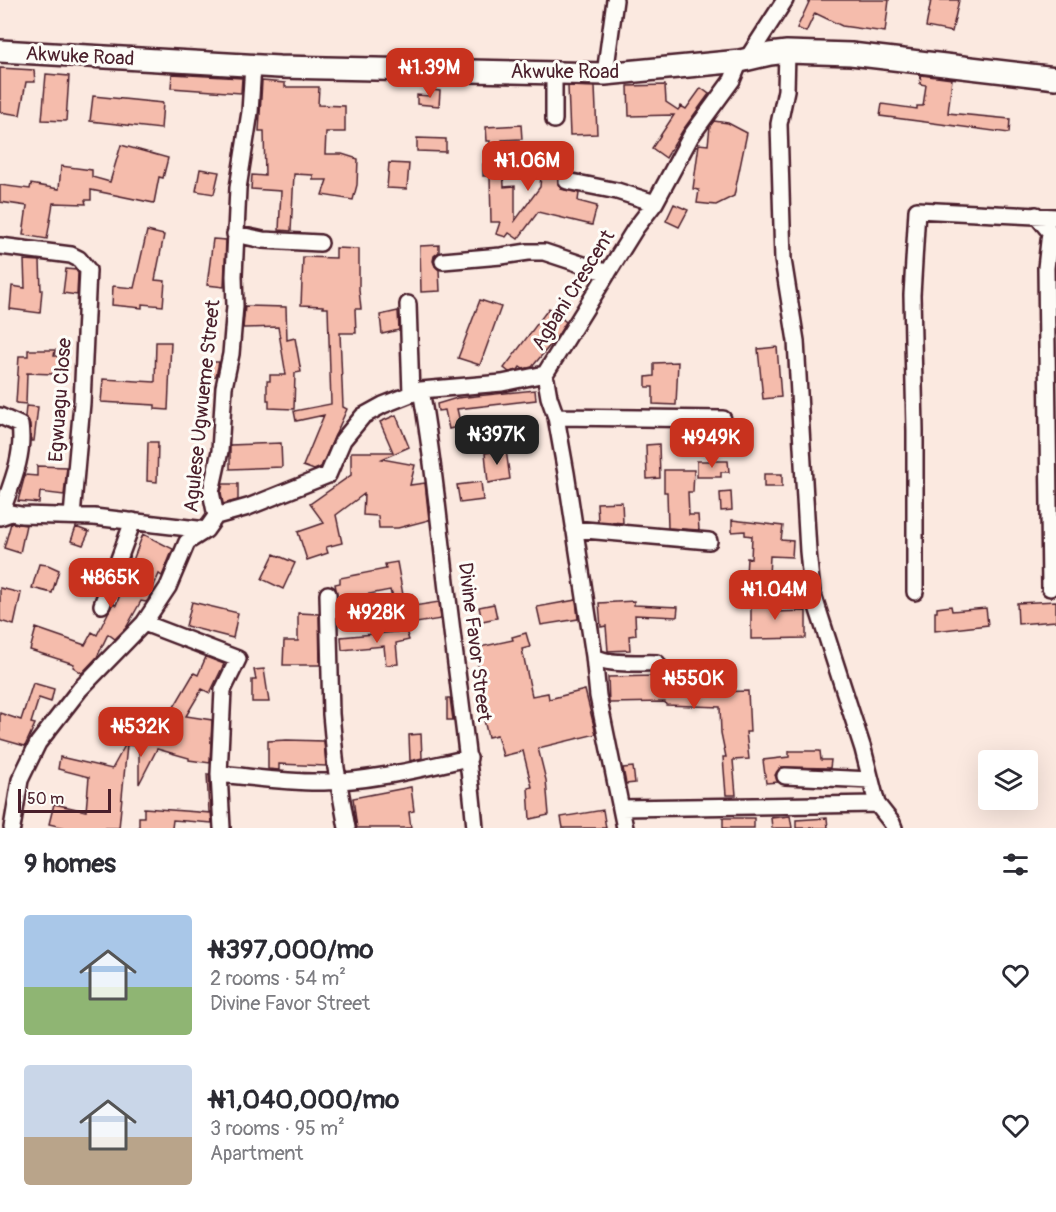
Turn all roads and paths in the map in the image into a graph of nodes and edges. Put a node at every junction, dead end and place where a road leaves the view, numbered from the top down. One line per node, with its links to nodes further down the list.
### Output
1 (615, 0): 8 (street)
2 (785, 0): 5 (street, Agbani Crescent)
3 (0, 51): 6 (main road, Akwuke Road)
4 (787, 52): 5 (main road, Akwuke Road); 9 (main road, Akwuke Road); 43 (street)
5 (743, 60): 8 (main road, Akwuke Road); 12 (street, Agbani Crescent)
6 (253, 65): 7 (main road, Akwuke Road); 15 (street, Agulese Ugwueme Street)
7 (554, 72): 8 (main road, Akwuke Road); 10 (street)
8 (605, 74)
9 (1056, 78)
10 (554, 120)
11 (567, 181): 12 (street)
12 (655, 203): 19 (street, Agbani Crescent)
13 (1036, 215): 14 (street); 33 (street); 34 (street)
14 (1056, 217)
15 (236, 234): 16 (street); 28 (street, Agulese Ugwueme Street)
16 (320, 243)
17 (0, 246): 27 (street, Egwuagu Close)
18 (443, 261): 19 (street)
19 (608, 273): 21 (street, Agbani Crescent)
20 (408, 304): 22 (street, Divine Favor Street)
21 (545, 374): 22 (street, Agbani Crescent); 24 (street)
22 (416, 392): 28 (street, Agbani Crescent); 40 (street, Divine Favor Street)
23 (0, 417): 26 (street)
24 (556, 417): 25 (street); 30 (street)
25 (723, 419)
26 (0, 516): 27 (street)
27 (72, 516): 29 (street)
28 (216, 516): 31 (street, Agulese Ugwueme Street)
29 (133, 521): 31 (street); 36 (street)
30 (574, 529): 32 (street); 38 (street)
31 (206, 530): 37 (street, Agulese Ugwueme Street)
32 (709, 541)
33 (1050, 588)
34 (915, 592)
35 (327, 594): 44 (street)
36 (102, 605)
37 (144, 623): 41 (street); 47 (street, Agulese Ugwueme Street)
38 (594, 656): 39 (street); 46 (street)
39 (657, 663)
40 (469, 758): 44 (street); 50 (street, Divine Favor Street)
41 (219, 774): 44 (street); 48 (street)
42 (785, 776): 43 (street)
43 (871, 780): 45 (street)
44 (339, 781): 49 (street)
45 (877, 804): 46 (street); 52 (street)
46 (621, 808): 51 (street)
47 (12, 828)
48 (222, 828)
49 (347, 828)
50 (475, 828)
51 (625, 828)
52 (894, 828)

